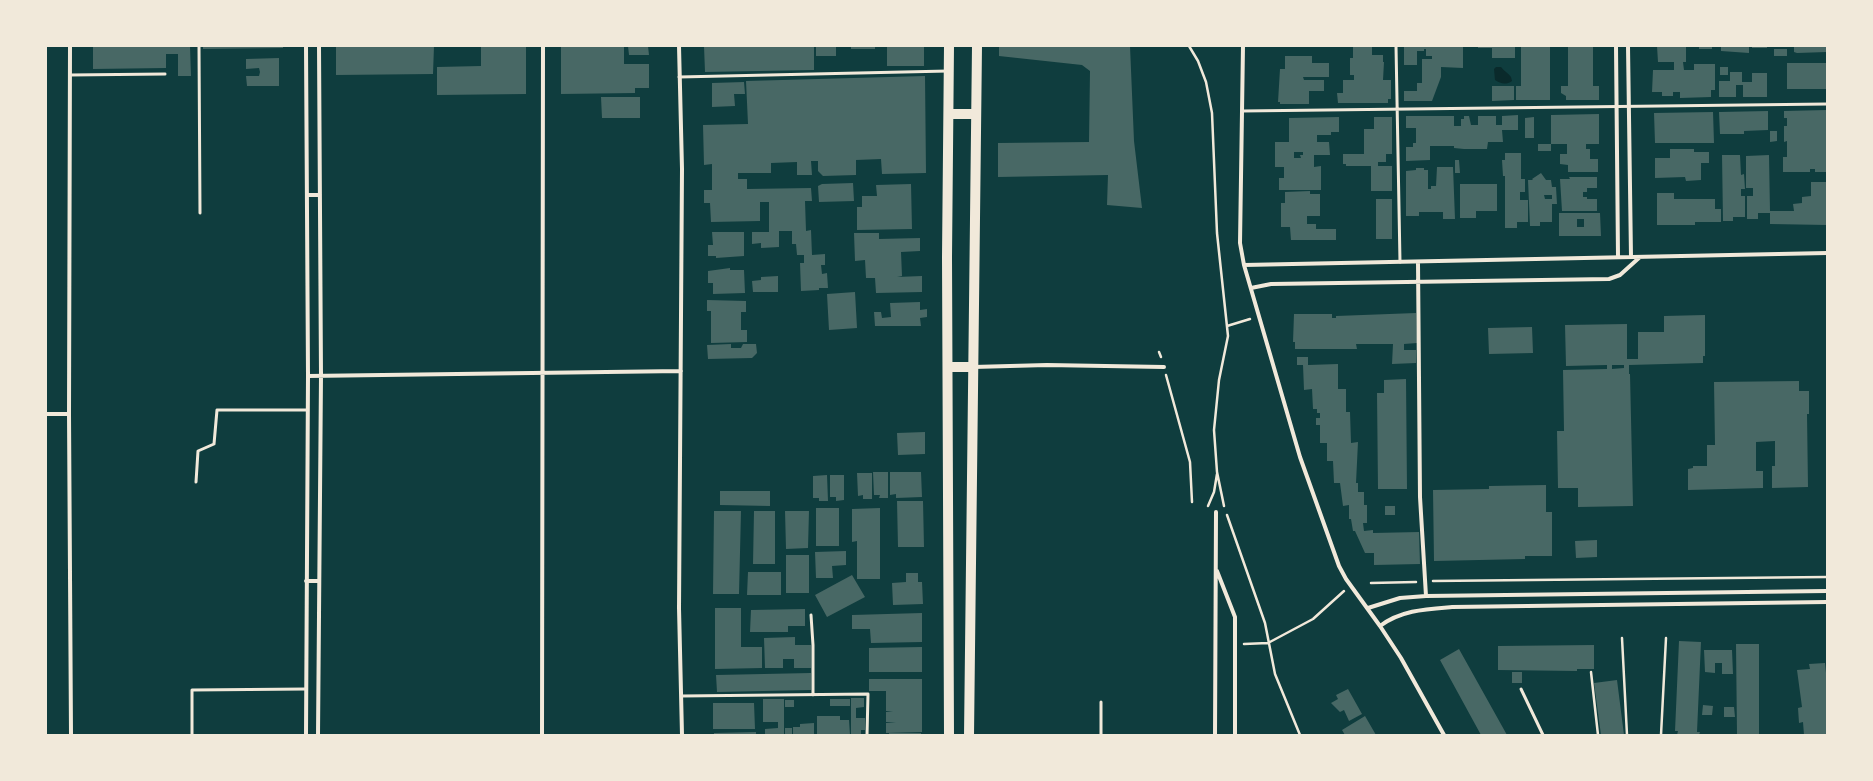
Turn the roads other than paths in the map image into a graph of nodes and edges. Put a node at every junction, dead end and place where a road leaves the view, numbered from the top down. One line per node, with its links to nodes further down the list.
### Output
1 (70, 46): 15 (street)
2 (199, 46): 26 (lane)
3 (306, 46): 24 (street)
4 (319, 46): 25 (street)
5 (543, 46): 40 (street)
6 (679, 46): 16 (street)
7 (949, 46): 13 (main road)
8 (977, 46): 23 (main road)
9 (1243, 46): 21 (street)
10 (1396, 46): 20 (lane)
11 (1616, 46): 18 (street)
12 (1628, 46): 19 (street)
13 (950, 71): 16 (lane); 22 (main road)
14 (166, 74): 15 (lane)
15 (70, 75): 45 (street)
16 (679, 77): 39 (street)
17 (1827, 104): 19 (lane)
18 (1616, 107): 19 (lane); 20 (lane); 29 (street)
19 (1629, 107): 30 (street)
20 (1398, 108): 21 (lane); 32 (lane)
21 (1242, 111): 33 (street)
22 (949, 114): 23 (main road); 38 (main road)
23 (976, 114): 36 (main road)
24 (307, 195): 25 (street); 41 (street)
25 (320, 195): 42 (street)
26 (200, 213)
27 (1827, 253): 28 (street)
28 (1640, 256): 30 (street); 34 (street)
29 (1618, 257): 30 (street); 31 (street)
30 (1631, 257)
31 (1418, 262): 32 (street); 34 (street)
32 (1400, 263): 33 (street)
33 (1244, 265): 35 (street)
34 (1418, 282): 35 (street); 52 (street)
35 (1251, 288): 54 (street)
36 (973, 366): 37 (street); 38 (main road); 70 (main road)
37 (1164, 366)
38 (948, 367): 69 (main road)
39 (681, 371): 40 (street); 60 (street)
40 (542, 373): 42 (street); 66 (street)
41 (308, 376): 42 (street); 43 (street)
42 (321, 376): 50 (street)
43 (307, 410): 46 (lane); 49 (street)
44 (46, 414): 45 (street)
45 (69, 414): 62 (street)
46 (196, 482)
47 (1216, 512): 48 (street)
48 (1216, 567): 72 (street); 73 (street)
49 (306, 581): 50 (street); 57 (street)
50 (319, 581): 65 (street)
51 (1827, 591): 52 (street)
52 (1426, 596): 54 (street)
53 (1827, 602): 56 (street)
54 (1368, 608): 56 (street)
55 (811, 615): 59 (lane)
56 (1380, 626): 74 (street)
57 (306, 689): 63 (lane); 64 (street)
58 (1521, 690): 75 (lane)
59 (813, 695): 60 (lane); 68 (lane)
60 (682, 696): 67 (street)
61 (1101, 702): 71 (lane)
62 (71, 735)
63 (192, 735)
64 (306, 735)
65 (318, 735)
66 (542, 735)
67 (682, 735)
68 (867, 735)
69 (949, 735)
70 (969, 735)
71 (1101, 735)
72 (1215, 735)
73 (1235, 735)
74 (1444, 735)
75 (1543, 735)

